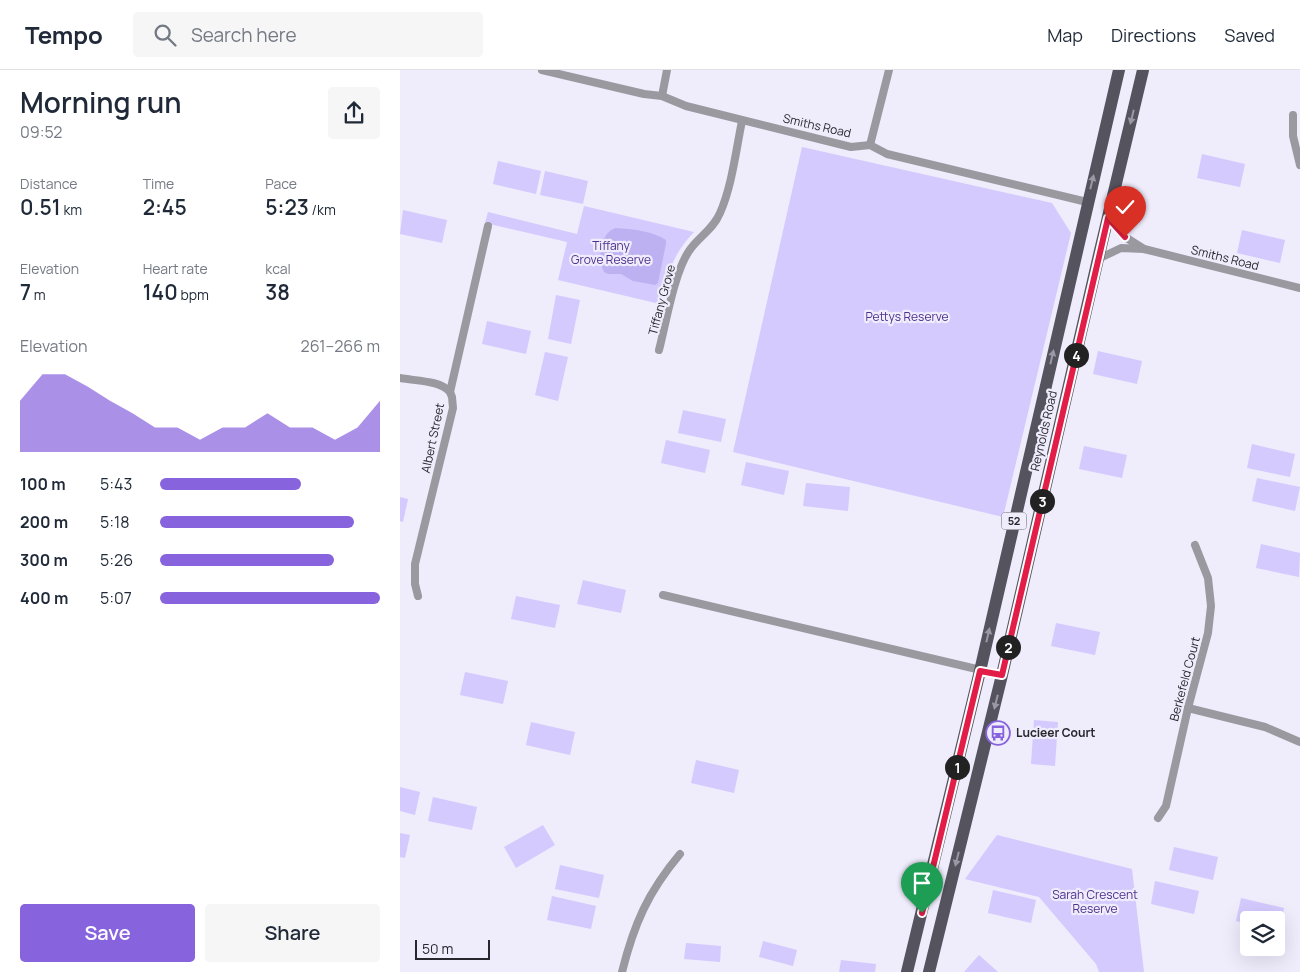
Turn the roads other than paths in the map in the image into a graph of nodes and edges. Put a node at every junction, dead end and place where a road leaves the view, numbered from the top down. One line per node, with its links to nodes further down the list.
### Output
1 (542, 70): 6 (street, Smiths Road)
2 (667, 70): 6 (street)
3 (889, 70): 9 (street)
4 (1119, 70): 11 (main road, Reynolds Road / 52, one-way to 4)
5 (1143, 70): 12 (main road, Reynolds Road / 52, one-way to 12)
6 (662, 96): 8 (street, Smiths Road)
7 (1294, 114): 10 (street)
8 (742, 121): 9 (street, Smiths Road); 17 (street, Tiffany Grove)
9 (870, 145): 11 (street, Smiths Road)
10 (1300, 164)
11 (1087, 202): 12 (main road); 23 (main road, Reynolds Road / 52, one-way to 11)
12 (1109, 213): 14 (street, Smiths Road); 15 (main road, Reynolds Road / 52)
13 (488, 226): 19 (street, Albert Street)
14 (1144, 249): 15 (street, Smiths Road); 16 (street, Smiths Road)
15 (1098, 259): 24 (main road, Reynolds Road / 52)
16 (1300, 288)
17 (659, 350)
18 (400, 378): 19 (street)
19 (450, 392): 22 (street, Albert Street)
20 (1195, 545): 25 (street, Berkefeld Court)
21 (663, 595): 23 (street)
22 (418, 596)
23 (980, 671): 24 (street); 30 (main road, Reynolds Road / 52)
24 (1002, 675): 31 (main road, Reynolds Road / 52, one-way to 31)
25 (1188, 708): 26 (street); 27 (street, Berkefeld Court)
26 (1300, 742)
27 (1158, 818)
28 (680, 854): 29 (street)
29 (622, 972)
30 (908, 972)
31 (929, 972)

